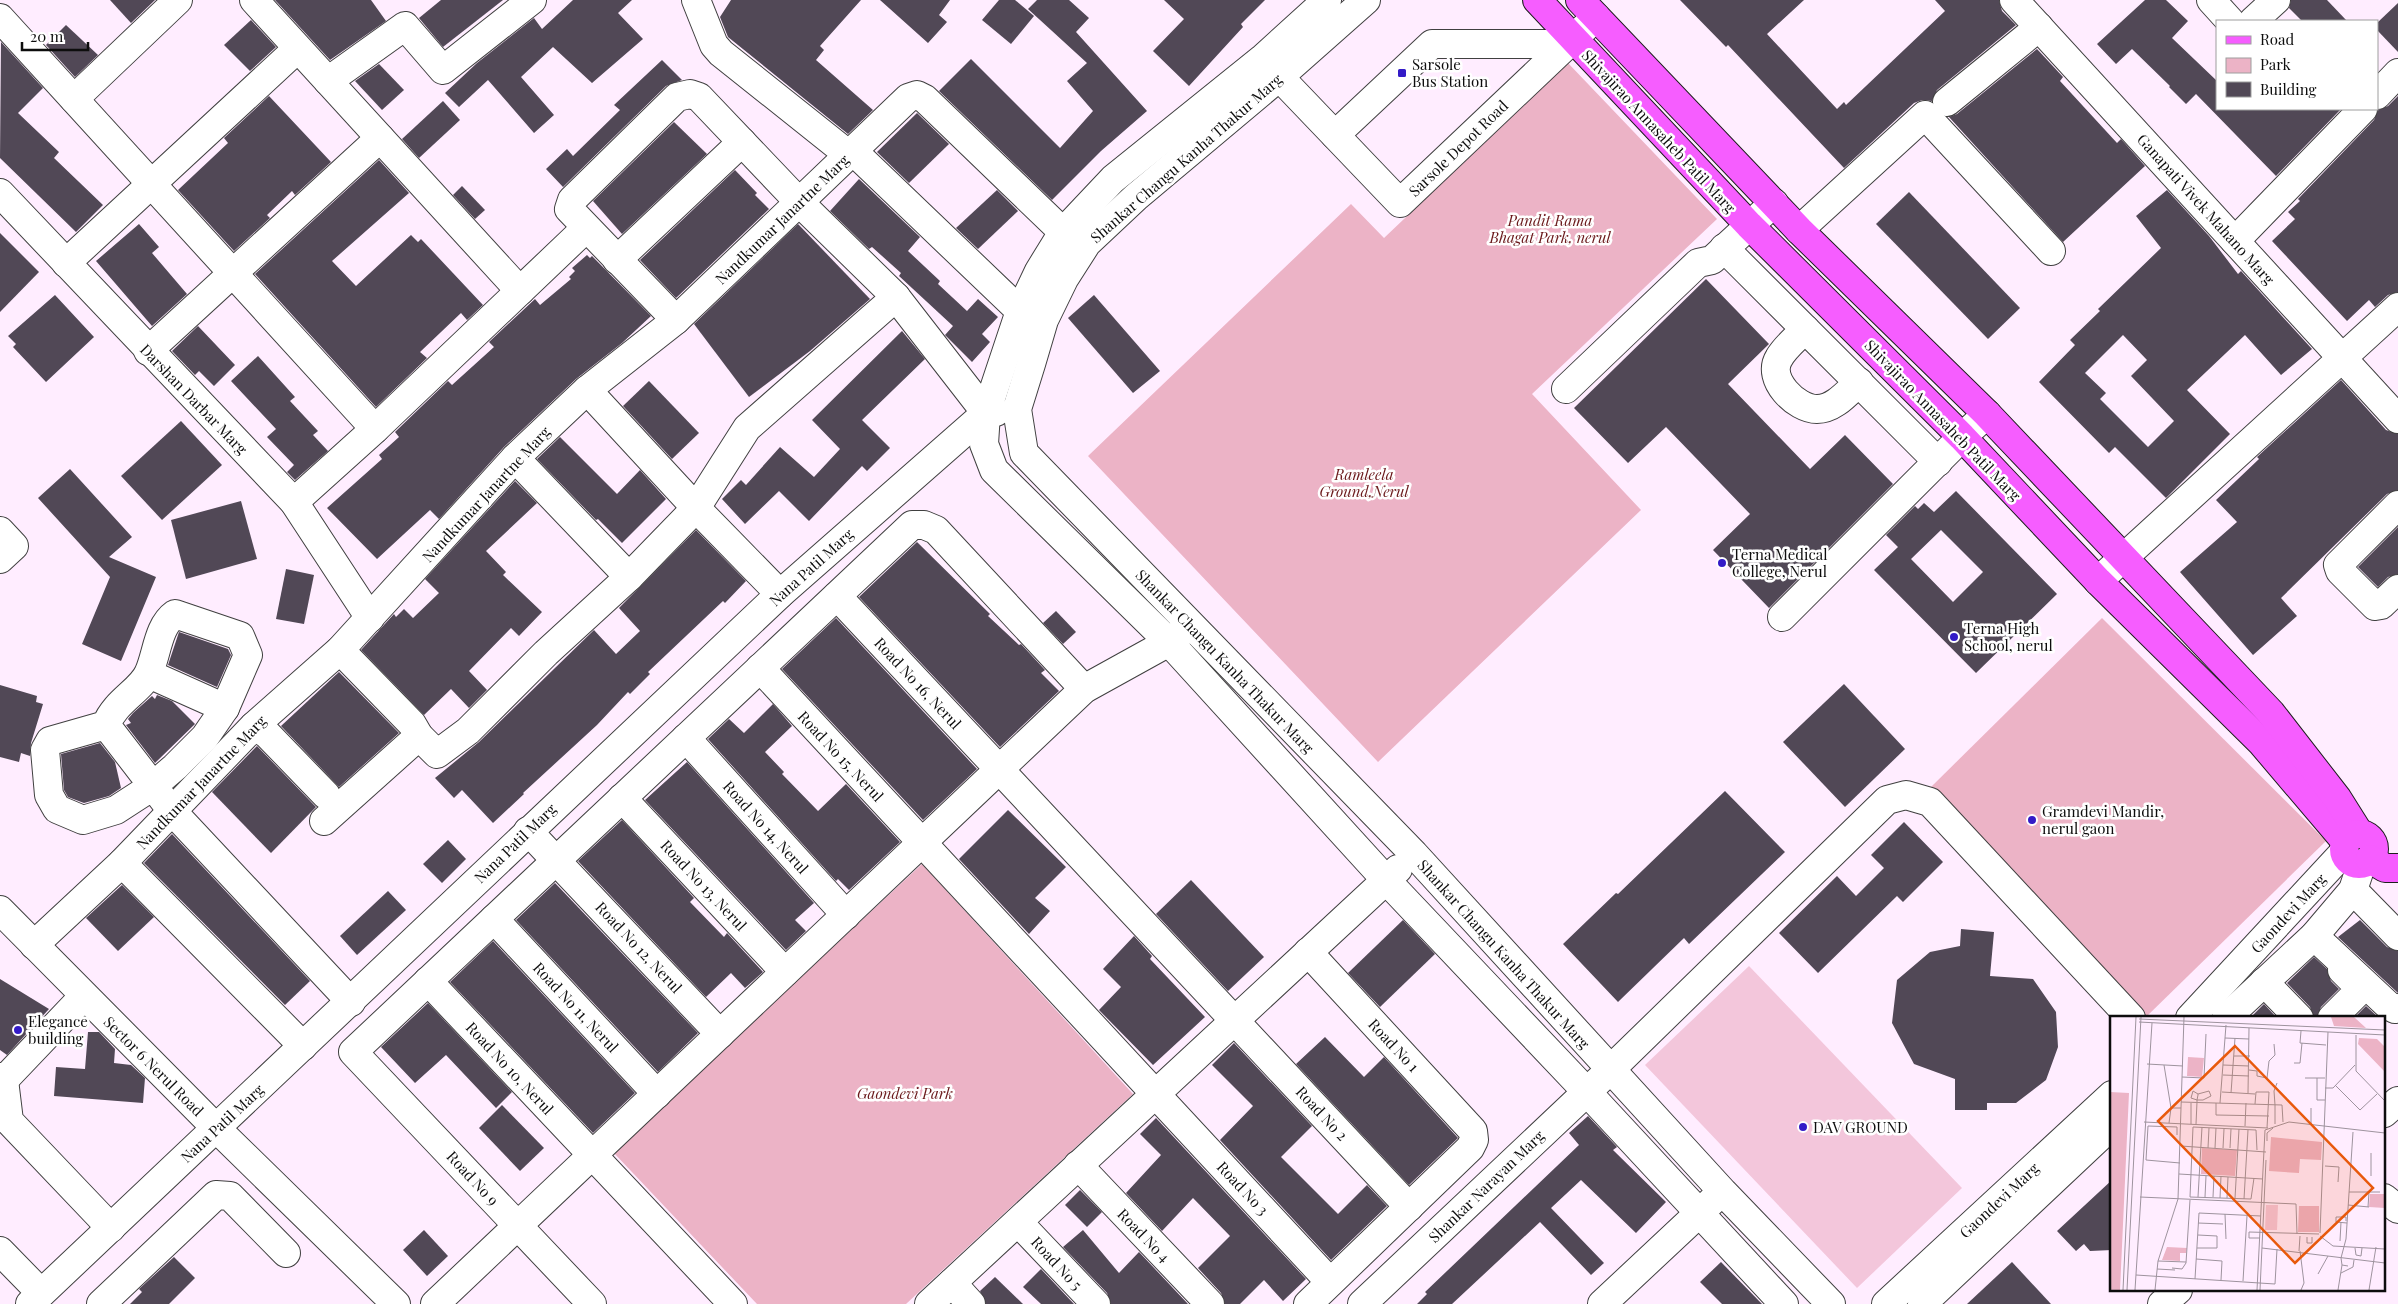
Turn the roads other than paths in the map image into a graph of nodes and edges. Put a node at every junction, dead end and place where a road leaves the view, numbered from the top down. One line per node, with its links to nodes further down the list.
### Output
1 (178, 0): 22 (street)
2 (254, 0): 17 (street)
3 (532, 0): 20 (street)
4 (696, 0): 28 (street)
5 (1366, 0): 18 (street, Shankar Changu Kanha Thakur Marg)
6 (1537, 0): 16 (main road, Shivajirao Annasaheb Patil Marg)
7 (2014, 0): 15 (street, Ganapati Vivek Mahano Marg)
8 (2211, 0): 13 (street)
9 (2276, 0): 14 (street)
10 (1322, 2): 18 (street, Shankar Changu Kanha Thakur Marg)
11 (1588, 9): 16 (street, Sarsole Depot Road); 34 (main road)
12 (0, 18): 22 (street)
13 (2229, 20)
14 (2254, 20)
15 (2039, 27): 23 (street); 39 (street, Ganapati Vivek Mahano Marg)
16 (1570, 41): 25 (street); 25 (street, Sarsole Depot Road); 35 (main road, Shivajirao Annasaheb Patil Marg)
17 (298, 49): 20 (street); 30 (street)
18 (1271, 68): 25 (street, Sarsole Depot Road); 29 (street, Shankar Changu Kanha Thakur Marg); 32 (street, Shankar Changu Kanha Thakur Marg)
19 (2398, 73): 21 (street)
20 (328, 81): 26 (street)
21 (2378, 94)
22 (74, 98): 30 (street)
23 (1947, 102)
24 (2362, 110): 39 (street)
25 (1334, 135)
26 (380, 138): 44 (street); 45 (street)
27 (742, 142): 33 (street); 36 (street); 42 (street)
28 (851, 153): 33 (street, Nandkumar Janartne Marg); 38 (street, Nandkumar Janartne Marg); 48 (street)
29 (1113, 179): 32 (street); 38 (street, Shankar Changu Kanha Thakur Marg)
30 (152, 184): 43 (street); 44 (street)
31 (0, 193): 43 (street, Darshan Darbar Marg)
32 (1133, 200): 56 (street, Shankar Changu Kanha Thakur Marg)
33 (799, 202): 46 (street); 49 (street, Nandkumar Janartne Marg)
34 (1774, 203): 35 (street); 37 (main road)
35 (1749, 226): 40 (street); 61 (main road, Shivajirao Annasaheb Patil Marg)
36 (586, 228): 42 (street); 45 (street)
37 (1799, 230): 41 (street); 58 (main road)
38 (1063, 232): 48 (street, Shankar Changu Kanha Thakur Marg)
39 (2235, 241): 52 (street, Ganapati Vivek Mahano Marg)
40 (1724, 248): 50 (street); 54 (street)
41 (2051, 251)
42 (617, 260): 49 (street)
43 (66, 263): 51 (street, Darshan Darbar Marg)
44 (233, 273): 51 (street); 60 (street)
45 (520, 292): 60 (street)
46 (896, 297): 57 (street); 66 (street)
47 (2398, 306): 52 (street)
48 (1020, 311): 57 (street, Shankar Changu Kanha Thakur Marg)
49 (676, 320): 55 (street, Nandkumar Janartne Marg)
50 (1806, 329): 53 (street); 53 (street)
51 (148, 351): 64 (street, Darshan Darbar Marg)
52 (2342, 358): 59 (street, Ganapati Vivek Mahano Marg); 68 (street)
53 (1859, 382): 63 (street)
54 (1566, 389)
55 (587, 390): 62 (street, Nandkumar Janartne Marg); 66 (street)
56 (1017, 409): 57 (street); 77 (street, Shankar Changu Kanha Thakur Marg)
57 (986, 413): 73 (street, Nana Patil Marg); 78 (street, Shankar Changu Kanha Thakur Marg)
58 (1987, 414): 61 (street); 68 (main road)
59 (2398, 419)
60 (375, 429): 64 (street)
61 (1962, 437): 63 (street); 71 (main road, Shivajirao Annasaheb Patil Marg)
62 (515, 458): 70 (street); 76 (street, Nandkumar Janartne Marg)
63 (1938, 462): 75 (street)
64 (294, 502): 76 (street, Darshan Darbar Marg)
65 (2398, 505): 72 (street)
66 (696, 508): 70 (street); 73 (street)
67 (0, 531): 69 (street)
68 (2124, 557): 71 (street); 94 (main road)
69 (0, 559)
70 (629, 577): 86 (street)
71 (2098, 581): 94 (main road, Shivajirao Annasaheb Patil Marg)
72 (2398, 589)
73 (780, 594): 92 (street, Nana Patil Marg)
74 (837, 596): 80 (street); 82 (street); 88 (street, Road No 16, Nerul)
75 (1782, 617)
76 (370, 618): 79 (street, Nandkumar Janartne Marg)
77 (1190, 626): 78 (street); 95 (street, Shankar Changu Kanha Thakur Marg)
78 (1168, 642): 82 (street); 99 (street, Shankar Changu Kanha Thakur Marg)
79 (340, 650): 85 (street, Nandkumar Janartne Marg); 86 (street)
80 (760, 668): 87 (street); 93 (street, Road No 15, Nerul)
81 (149, 674): 83 (street); 83 (street); 84 (street)
82 (1084, 689): 88 (street)
83 (225, 708): 89 (street)
84 (106, 725): 89 (street); 89 (street)
85 (254, 726): 86 (street); 91 (street, Nandkumar Janartne Marg)
86 (419, 736)
87 (686, 738): 90 (street); 102 (street, Road No 14, Nerul)
88 (999, 770): 93 (street); 119 (street, Road No 16, Nerul)
89 (153, 786): 91 (street)
90 (622, 798): 96 (street); 108 (street, Road No 13, Nerul)
91 (172, 811): 97 (street, Nandkumar Janartne Marg); 112 (street)
92 (528, 831): 96 (street, Road No 12, Nerul); 112 (street, Nana Patil Marg)
93 (922, 843): 102 (street); 126 (street, Road No 15, Nerul)
94 (2365, 850): 98 (main road); 100 (street, Gaondevi Marg); 115 (street, Gaondevi Marg)
95 (1414, 854): 99 (street); 122 (street, Shankar Changu Kanha Thakur Marg)
96 (558, 860): 103 (street); 120 (street, Road No 12, Nerul)
97 (122, 864): 106 (street, Nandkumar Janartne Marg); 121 (street)
98 (2398, 868)
99 (1386, 880): 107 (street); 124 (street, Shankar Changu Kanha Thakur Marg)
100 (2352, 890): 104 (street); 105 (street, Gaondevi Marg)
101 (0, 910): 106 (street, Sector 6 Nerul Road)
102 (846, 915): 108 (street)
103 (494, 919): 109 (street); 125 (street, Road No 11, Nerul)
104 (2398, 936)
105 (2312, 938): 110 (street, Gaondevi Marg); 113 (street); 118 (street)
106 (34, 945): 111 (street, Sector 6 Nerul Road)
107 (1308, 952): 119 (street); 136 (street, Road No 1)
108 (785, 972): 120 (street)
109 (428, 981): 132 (street, Road No 10, Nerul); 140 (street, Road No 9)
110 (2264, 982): 116 (street, Gaondevi Marg); 117 (street)
111 (84, 996): 123 (street); 131 (street, Sector 6 Nerul Road)
112 (351, 1002): 121 (street, Nana Patil Marg)
113 (2398, 1008)
114 (2129, 1016): 122 (street, Shankar Narayan Marg)
115 (2192, 1016)
116 (2228, 1016)
117 (2297, 1016)
118 (2334, 1016)
119 (1236, 1019): 126 (street); 136 (street, Road No 2)
120 (720, 1034): 125 (street)
121 (303, 1046): 131 (street, Nana Patil Marg)
122 (1610, 1070): 124 (street, Shankar Narayan Marg); 134 (street, Shankar Changu Kanha Thakur Marg)
123 (2, 1078): 141 (street)
124 (1586, 1091): 138 (street, Shankar Changu Kanha Thakur Marg); 158 (street, Shankar Narayan Marg)
125 (657, 1094): 132 (street)
126 (1155, 1094): 133 (street); 144 (street, Road No 3)
127 (2110, 1097): 162 (street, Gaondevi Marg)
128 (2398, 1100): 129 (street)
129 (2386, 1111)
130 (2110, 1127): 163 (street, Gaondevi Marg)
131 (217, 1129): 141 (street, Nana Patil Marg); 149 (street, Sector 6 Nerul Road)
132 (592, 1155): 140 (street); 152 (street, Road No 10, Nerul)
133 (1078, 1165): 139 (street); 156 (street, Road No 4)
134 (1723, 1192): 138 (street); 161 (street, Shankar Changu Kanha Thakur Marg)
135 (2386, 1200): 137 (street)
136 (1409, 1207): 144 (street)
137 (2398, 1209)
138 (1699, 1214): 159 (street); 160 (street, Shankar Changu Kanha Thakur Marg)
139 (1018, 1222): 145 (street); 155 (street, Road No 5)
140 (518, 1226): 150 (street); 151 (street, Road No 9)
141 (111, 1228): 147 (street, Nana Patil Marg)
142 (0, 1252): 147 (street)
143 (286, 1253): 148 (street)
144 (1330, 1282): 157 (street)
145 (952, 1283): 153 (street); 154 (street)
146 (2176, 1292): 164 (street)
147 (35, 1299)
148 (101, 1304)
149 (396, 1304)
150 (435, 1304)
151 (592, 1304)
152 (733, 1304)
153 (930, 1304)
154 (971, 1304)
155 (1096, 1304)
156 (1210, 1304)
157 (1308, 1304)
158 (1362, 1304)
159 (1602, 1304)
160 (1784, 1304)
161 (1831, 1304)
162 (1886, 1304)
163 (1922, 1304)
164 (2162, 1304)

